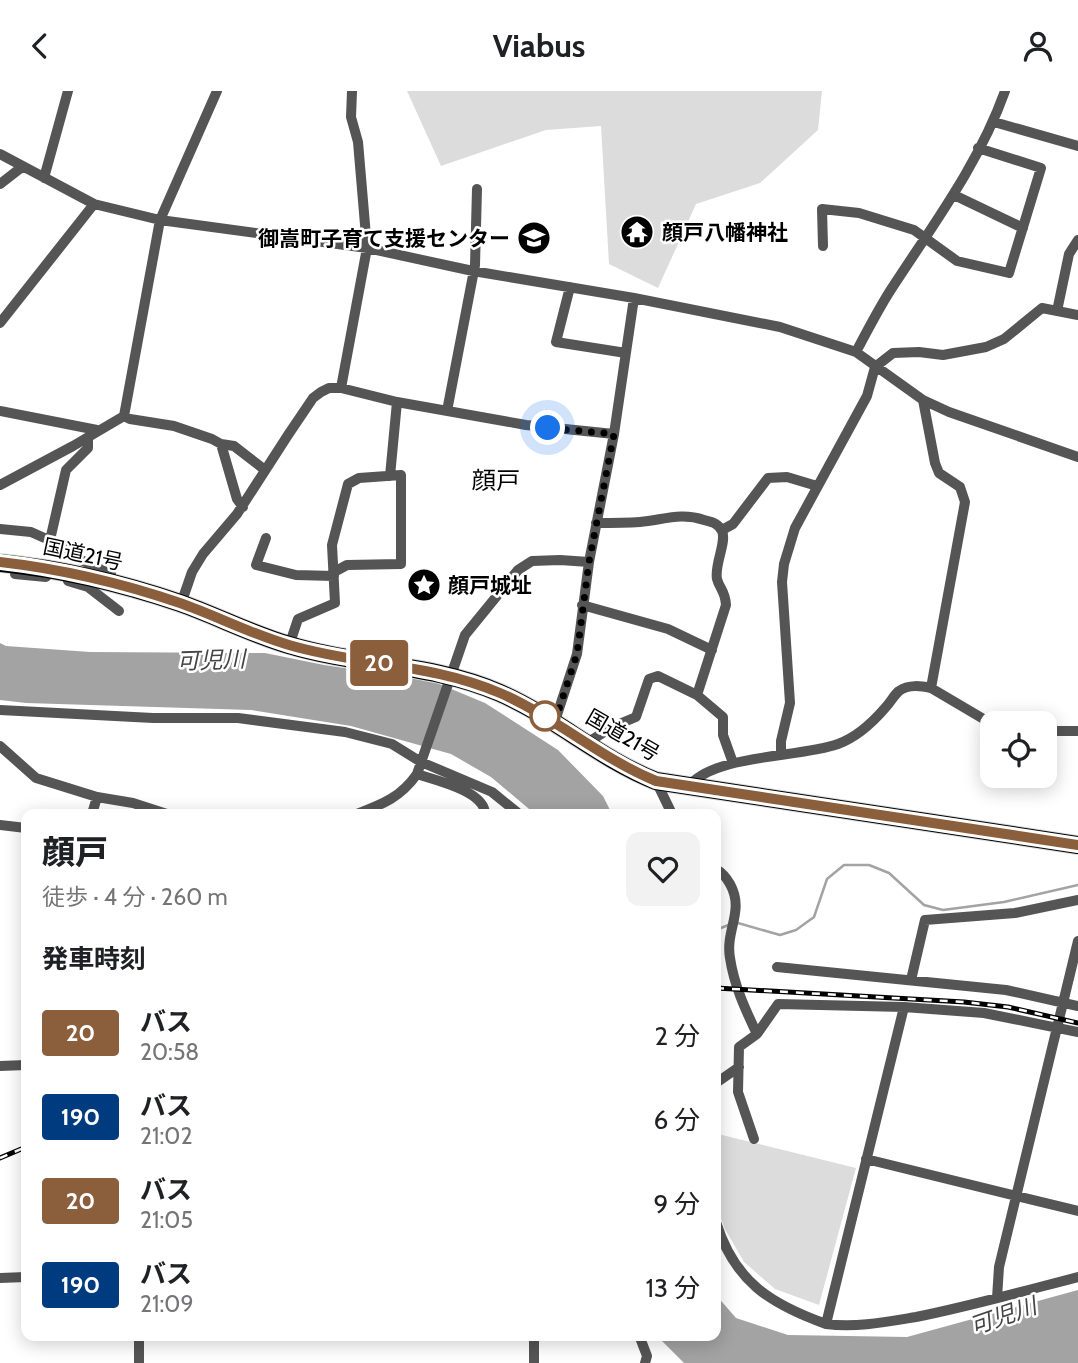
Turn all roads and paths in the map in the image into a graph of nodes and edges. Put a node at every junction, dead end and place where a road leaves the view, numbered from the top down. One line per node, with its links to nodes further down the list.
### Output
1 (68, 91): 10 (street)
2 (217, 91): 15 (street)
3 (352, 91): 20 (street)
4 (1005, 91): 5 (street)
5 (994, 122): 6 (street); 7 (street)
6 (1078, 146)
7 (978, 148): 13 (street); 16 (street)
8 (0, 154): 9 (street)
9 (22, 167): 10 (street); 11 (street)
10 (44, 178): 14 (street)
11 (0, 184)
12 (477, 189): 21 (street)
13 (954, 195): 16 (street); 17 (street)
14 (94, 204): 15 (street); 26 (street)
15 (160, 220): 20 (street); 35 (street)
16 (1023, 228): 17 (street)
17 (926, 237): 19 (street); 27 (street)
18 (1078, 240): 24 (street)
19 (823, 246)
20 (367, 248): 21 (street); 30 (street)
21 (473, 271): 22 (street); 34 (street)
22 (570, 287): 23 (street); 28 (street)
23 (634, 298): 27 (street); 28 (street)
24 (1057, 311): 25 (street); 29 (street)
25 (1078, 315)
26 (0, 323)
27 (856, 352): 29 (street)
28 (626, 353): 37 (street)
29 (875, 367): 31 (street); 44 (street)
30 (341, 388): 32 (street); 41 (street)
31 (923, 400): 40 (street); 63 (street)
32 (397, 402): 34 (street); 42 (street)
33 (0, 411): 36 (street)
34 (447, 411): 37 (street)
35 (124, 416): 36 (street); 39 (street)
36 (97, 430): 38 (street)
37 (614, 434): 46 (street)
38 (88, 437): 43 (street); 50 (street)
39 (221, 444): 41 (street); 45 (street)
40 (1078, 457)
41 (265, 470): 45 (street)
42 (390, 476): 54 (street); 54 (street)
43 (0, 485)
44 (817, 486): 48 (street); 72 (street)
45 (243, 507): 57 (street)
46 (596, 523): 48 (street); 52 (street)
47 (0, 529): 50 (street)
48 (722, 530): 61 (street)
49 (266, 538): 54 (street)
50 (50, 540): 56 (street)
51 (0, 562): 55 (highway, 国道21号)
52 (589, 562): 58 (street); 62 (street)
53 (15, 574): 55 (street)
54 (334, 574): 60 (street)
55 (89, 581): 56 (highway, 国道21号); 59 (street)
56 (111, 581): 57 (highway, 国道21号)
57 (181, 604): 60 (highway, 国道21号)
58 (582, 605): 61 (street); 67 (street)
59 (119, 611)
60 (289, 646): 62 (highway, 国道21号)
61 (712, 650): 64 (street)
62 (450, 680): 67 (highway, 国道21号); 73 (street)
63 (931, 688): 66 (street); 72 (street)
64 (697, 695): 71 (street); 74 (street)
65 (0, 710): 73 (street)
66 (980, 717)
67 (555, 721): 71 (highway, 国道21号)
68 (1057, 731): 69 (street)
69 (1078, 731)
70 (0, 746): 78 (street)
71 (592, 746): 76 (highway, 国道21号)
72 (781, 755): 74 (street)
73 (421, 762): 75 (street); 83 (street)
74 (733, 763): 77 (street)
75 (417, 774): 81 (street); 82 (street)
76 (656, 781): 77 (highway, 国道21号); 84 (street)
77 (689, 787): 87 (highway, 国道21号)
78 (97, 797): 79 (street); 80 (street)
79 (93, 809)
80 (152, 809)
81 (371, 809)
82 (485, 809)
83 (513, 809)
84 (670, 809)
85 (0, 825): 86 (street)
86 (21, 827)
87 (1078, 845)
88 (721, 872): 98 (street)
89 (1078, 900): 92 (street)
90 (1078, 940): 93 (street)
91 (777, 967): 92 (street)
92 (911, 980): 93 (street)
93 (1063, 1003): 94 (street); 96 (street)
94 (1078, 1006)
95 (904, 1007): 96 (street); 98 (street); 104 (street)
96 (1057, 1027): 97 (street); 105 (street)
97 (1078, 1032)
98 (757, 1034): 101 (street)
99 (21, 1065): 100 (street)
100 (0, 1066)
101 (739, 1067): 102 (street); 103 (street)
102 (721, 1080)
103 (754, 1139)
104 (866, 1159): 105 (street); 112 (street)
105 (1017, 1197): 106 (street); 111 (street)
106 (1078, 1211)
107 (721, 1236): 112 (street)
108 (21, 1277): 110 (street)
109 (1078, 1277): 111 (street)
110 (0, 1278)
111 (997, 1298): 112 (street)
112 (826, 1324)
113 (139, 1341): 117 (street)
114 (534, 1341): 118 (street)
115 (641, 1341): 116 (street)
116 (649, 1361)
117 (139, 1363)
118 (534, 1363)

